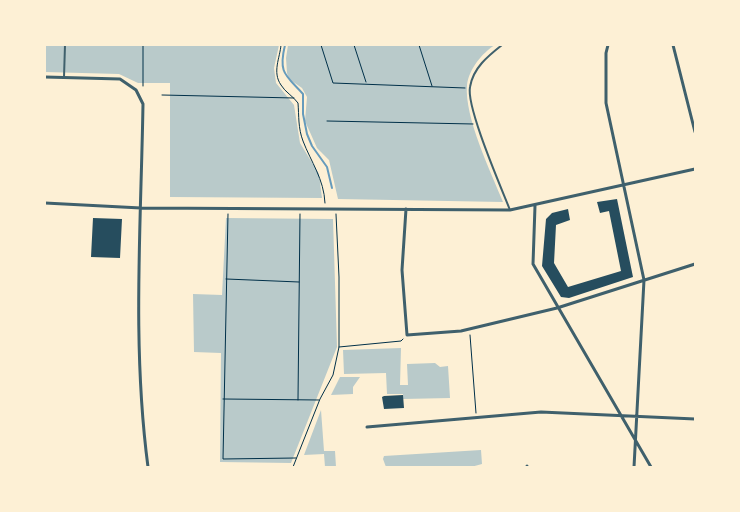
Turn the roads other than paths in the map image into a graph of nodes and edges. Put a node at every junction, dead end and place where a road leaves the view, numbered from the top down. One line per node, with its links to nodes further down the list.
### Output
1 (64, 45): 6 (lane)
2 (502, 45): 14 (lane)
3 (608, 45): 9 (street)
4 (673, 45): 7 (street)
5 (45, 77): 6 (street)
6 (64, 77): 12 (street)
7 (695, 132)
8 (695, 169): 9 (street)
9 (623, 186): 11 (street); 16 (street)
10 (45, 203): 12 (street)
11 (535, 206): 14 (street); 17 (street)
12 (142, 208): 13 (street); 23 (street)
13 (406, 209): 14 (street); 17 (street)
14 (510, 210)
15 (695, 264): 16 (street)
16 (644, 280): 17 (street); 19 (street)
17 (557, 308): 18 (street)
18 (620, 416): 19 (street); 21 (street); 22 (street)
19 (636, 416): 20 (street); 22 (street)
20 (695, 419)
21 (367, 427)
22 (636, 442): 24 (street); 25 (street)
23 (148, 467)
24 (634, 467)
25 (651, 467)

